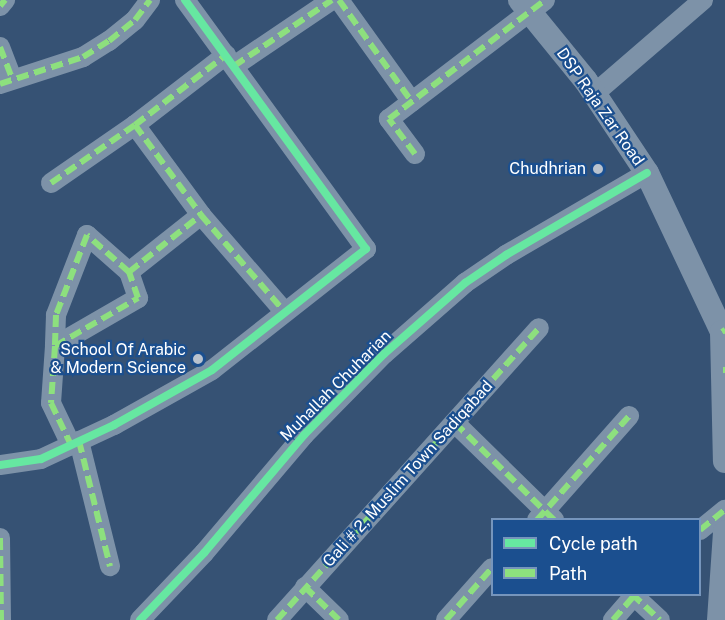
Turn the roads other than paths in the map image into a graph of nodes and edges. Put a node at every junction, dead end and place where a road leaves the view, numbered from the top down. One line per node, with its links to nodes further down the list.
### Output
1 (5, 0): 8 (street)
2 (150, 0): 11 (street)
3 (185, 0): 10 (street)
4 (332, 0): 10 (street)
5 (339, 0): 13 (street)
6 (703, 0): 12 (street)
7 (532, 4): 12 (street, DSP Raja Zar Road); 13 (street)
8 (0, 6)
9 (0, 47): 11 (street)
10 (230, 60): 14 (street); 20 (street)
11 (6, 81)
12 (594, 94): 16 (street, DSP Raja Zar Road)
13 (412, 102): 15 (street)
14 (135, 125): 17 (street); 18 (street)
15 (415, 154)
16 (647, 173): 22 (street, DSP Raja Zar Road); 41 (street, Muhallah Chuharian)
17 (51, 183)
18 (201, 215): 19 (street); 20 (street)
19 (129, 272): 23 (street); 23 (street)
20 (284, 311): 27 (street)
21 (539, 328): 26 (street, Gali # 2, Muslim Town Sadiqabad)
22 (723, 331): 24 (street, DSP Raja Zar Road)
23 (55, 346): 27 (street)
24 (724, 370): 28 (street, DSP Raja Zar Road)
25 (629, 416): 31 (street)
26 (455, 423): 31 (street); 37 (street, Gali # 2, Muslim Town Sadiqabad)
27 (75, 443): 29 (street); 35 (street)
28 (725, 461)
29 (0, 465)
30 (725, 510): 32 (street)
31 (545, 517)
32 (701, 528)
33 (725, 532): 47 (street)
34 (0, 538): 40 (street)
35 (110, 566)
36 (491, 569): 44 (street)
37 (305, 587): 42 (street, Gali # 2, Muslim Town Sadiqabad); 43 (street)
38 (633, 596): 45 (street)
39 (635, 596): 46 (street)
40 (1, 620)
41 (140, 620)
42 (277, 620)
43 (339, 620)
44 (446, 620)
45 (613, 620)
46 (660, 620)
47 (719, 620)

